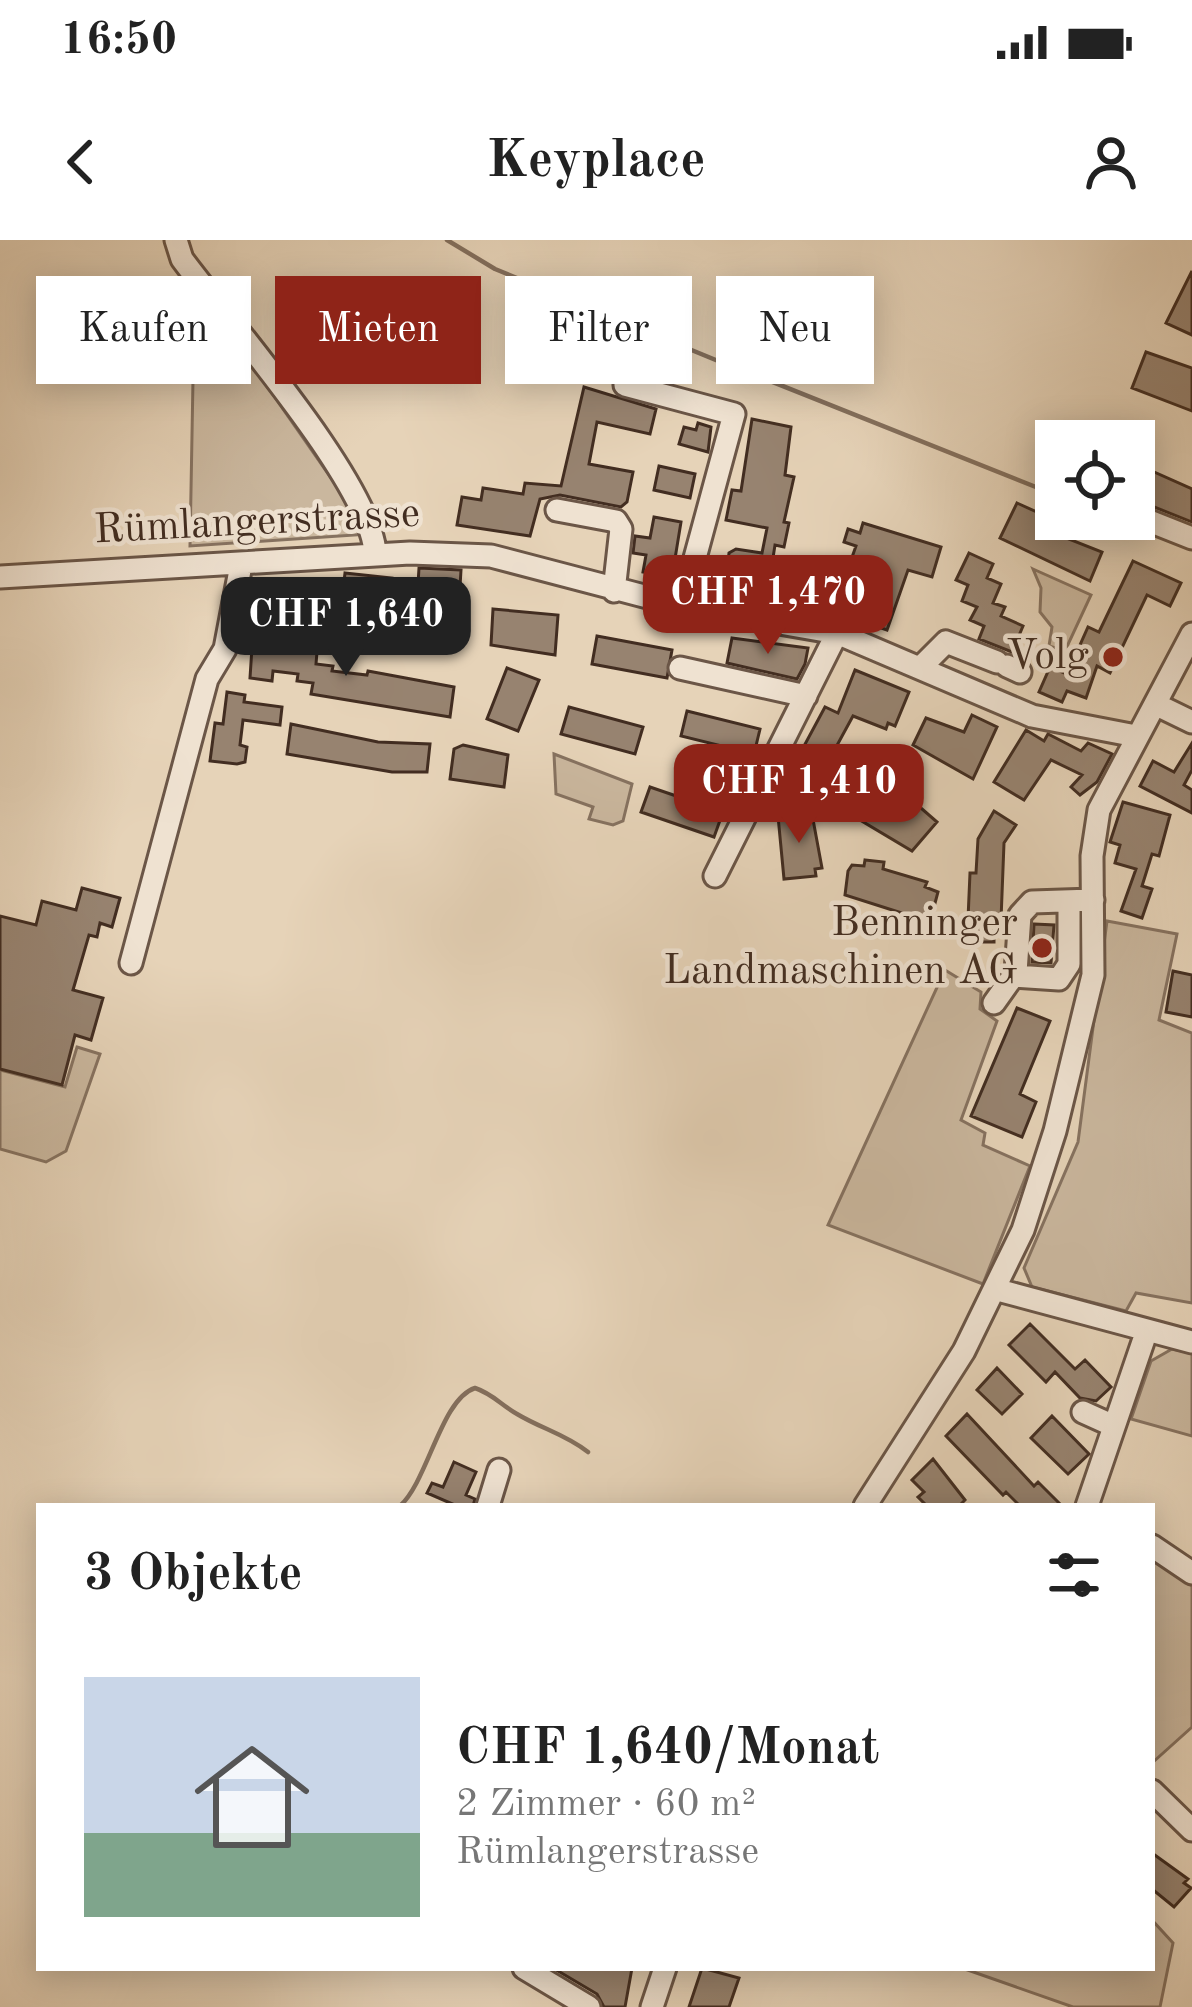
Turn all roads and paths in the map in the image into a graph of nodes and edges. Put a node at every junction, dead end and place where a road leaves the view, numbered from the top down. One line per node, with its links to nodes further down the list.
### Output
1 (176, 240): 6 (street)
2 (626, 385): 10 (street)
3 (557, 510): 9 (street)
4 (1155, 523): 5 (street)
5 (1192, 538)
6 (375, 555): 7 (street, Rümlangerstrasse); 9 (street, Rümlangerstrasse)
7 (241, 565): 8 (street, Rümlangerstrasse); 24 (street)
8 (0, 577)
9 (614, 591): 10 (street, Rümlangerstrasse)
10 (682, 606): 11 (street, Rümlangerstrasse)
11 (837, 633): 13 (street, Rümlangerstrasse); 17 (street)
12 (1192, 636): 18 (street)
13 (922, 666): 14 (street); 20 (street, Rümlangerstrasse)
14 (1008, 666)
15 (680, 668): 17 (street)
16 (745, 694): 17 (street)
17 (804, 700): 21 (street)
18 (1155, 704): 19 (street); 20 (street)
19 (1192, 722)
20 (1136, 736): 22 (street)
21 (715, 876)
22 (1093, 900): 23 (street); 27 (street)
23 (1069, 902): 25 (street); 25 (street)
24 (131, 963)
25 (1014, 976): 26 (street)
26 (994, 1004)
27 (998, 1290): 28 (street); 34 (street)
28 (1146, 1333): 29 (street); 31 (street)
29 (1192, 1342)
30 (1083, 1412): 31 (street)
31 (1114, 1426): 35 (street)
32 (499, 1470): 33 (street)
33 (489, 1503)
34 (867, 1503)
35 (1088, 1503)
36 (1155, 1548): 37 (street)
37 (1192, 1573)
38 (1155, 1794): 39 (street)
39 (1192, 1830)
40 (529, 1971): 42 (street)
41 (663, 1971): 43 (street)
42 (589, 2007)
43 (652, 2007)

